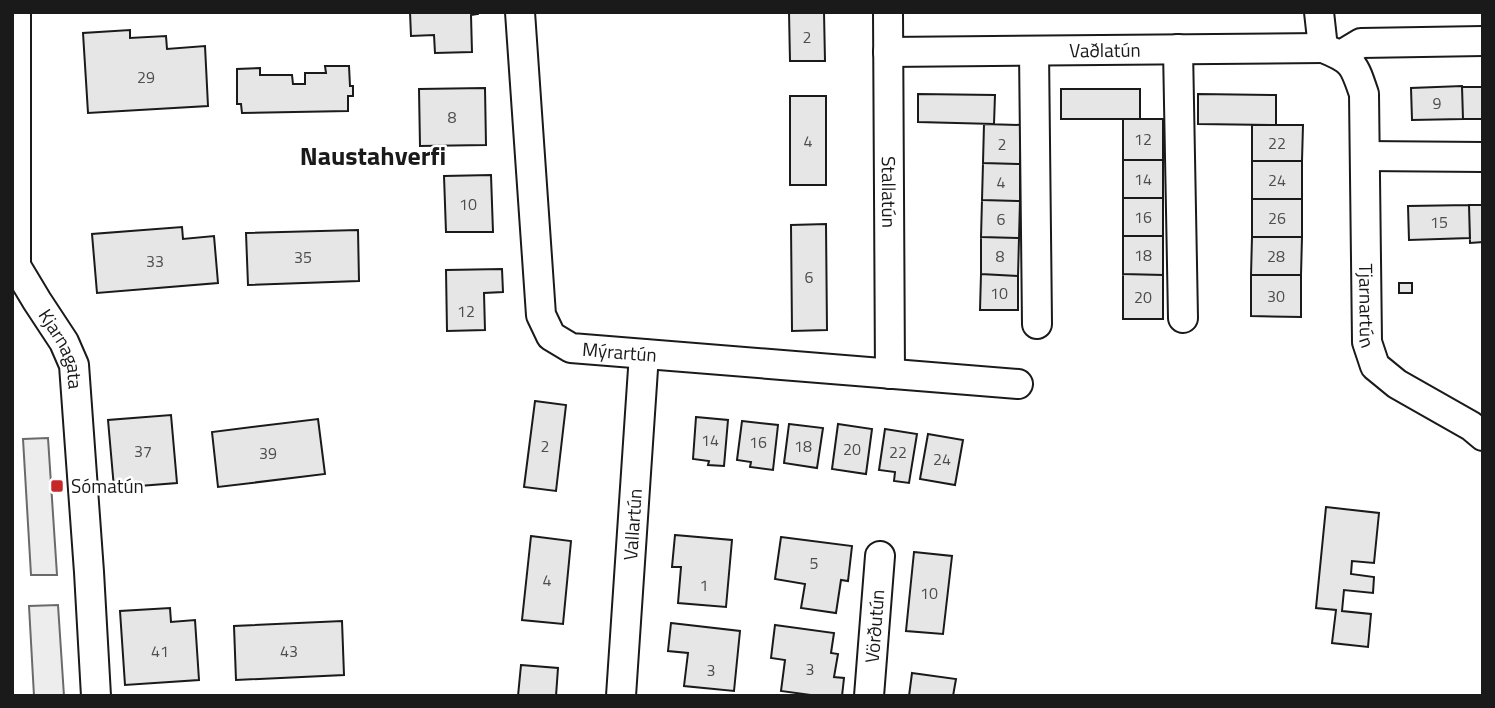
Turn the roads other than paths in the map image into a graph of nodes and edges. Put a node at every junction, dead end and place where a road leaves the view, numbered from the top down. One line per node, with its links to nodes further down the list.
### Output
1 (16, 12): 12 (street, Kjarnagata)
2 (520, 12): 15 (street, Mýrartún)
3 (888, 12): 8 (street, Stallatún)
4 (1319, 12): 9 (street)
5 (1483, 41): 9 (street)
6 (1178, 49): 7 (street, Vaðlatún); 9 (street, Vaðlatún); 13 (street)
7 (1034, 51): 8 (street, Vaðlatún); 14 (street)
8 (888, 52): 16 (street, Stallatún)
9 (1332, 52): 10 (street, Tjarnartún)
10 (1365, 156): 11 (street); 18 (street, Tjarnartún)
11 (1483, 157)
12 (14, 267): 20 (street, Kjarnagata)
13 (1183, 318)
14 (1038, 324)
15 (644, 354): 16 (street, Mýrartún); 21 (street, Vallartún)
16 (890, 374): 17 (street, Mýrartún)
17 (1018, 384)
18 (1483, 436)
19 (880, 556): 22 (street, Vörðutún)
20 (96, 696)
21 (621, 696)
22 (869, 696)

